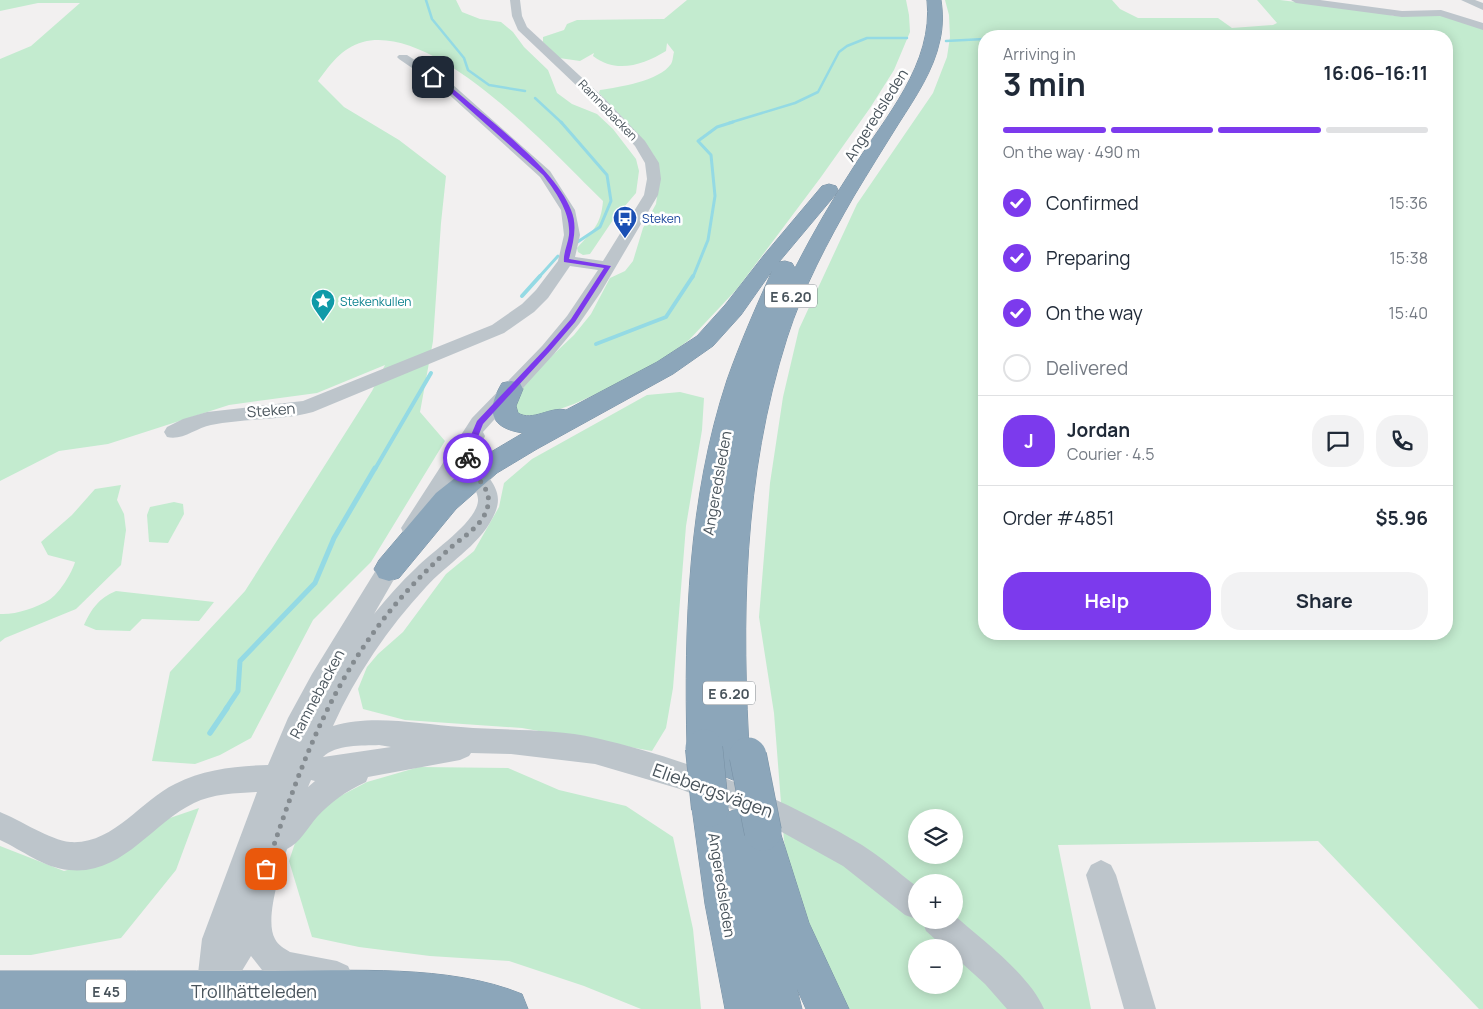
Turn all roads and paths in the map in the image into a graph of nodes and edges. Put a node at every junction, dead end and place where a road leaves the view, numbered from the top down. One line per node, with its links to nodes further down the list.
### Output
1 (515, 0): 13 (street, Ramnebacken)
2 (919, 0): 7 (highway)
3 (934, 0): 22 (highway, Angeredsleden / E 6.20)
4 (1296, 0): 8 (street)
5 (1466, 0): 6 (street)
6 (1483, 7)
7 (920, 18)
8 (1483, 27)
9 (403, 57): 12 (street)
10 (903, 73): 11 (highway, Angeredsleden / E 6.20)
11 (829, 190): 15 (highway); 22 (highway, Angeredsleden / E 6.20)
12 (566, 261): 13 (street); 17 (street, Steken)
13 (608, 266): 14 (street, Ramnebacken)
14 (511, 389): 15 (highway); 16 (street, Ramnebacken)
15 (606, 399): 18 (highway)
16 (479, 423): 18 (street, Ramnebacken); 19 (street, Ramnebacken)
17 (174, 432)
18 (476, 475): 19 (highway); 23 (street, Ramnebacken)
19 (389, 569): 24 (street, Ramnebacken)
20 (487, 742): 21 (street, Eliebergsvägen); 23 (street, Eliebergsvägen); 30 (street, Eliebergsvägen)
21 (407, 756): 23 (street, Eliebergsvägen); 27 (street, Eliebergsvägen)
22 (728, 756): 26 (highway, bridge); 31 (highway, Angeredsleden / E 6.20, bridge)
23 (305, 757): 24 (street, Eliebergsvägen); 27 (street, Ramnebacken)
24 (276, 778): 25 (street); 35 (street, Ramnebacken)
25 (0, 826)
26 (752, 828): 31 (highway, Angeredsleden / E 6.20); 39 (highway)
27 (271, 854): 29 (street, Ramnebacken)
28 (1101, 875): 41 (street)
29 (258, 892): 33 (street, Ramnebacken); 35 (street, Ramnebacken)
30 (908, 898)
31 (739, 900): 37 (highway, Angeredsleden / E 6.20); 38 (highway, Angeredsleden / E 6.20)
32 (947, 929): 40 (street)
33 (395, 991): 35 (highway, Trollhätteleden / E 45); 36 (highway, Trollhätteleden / E 45)
34 (0, 992): 35 (highway, Trollhätteleden / E 45)
35 (209, 1000)
36 (506, 1009)
37 (746, 1009)
38 (781, 1009)
39 (828, 1009)
40 (1028, 1009)
41 (1140, 1009)

